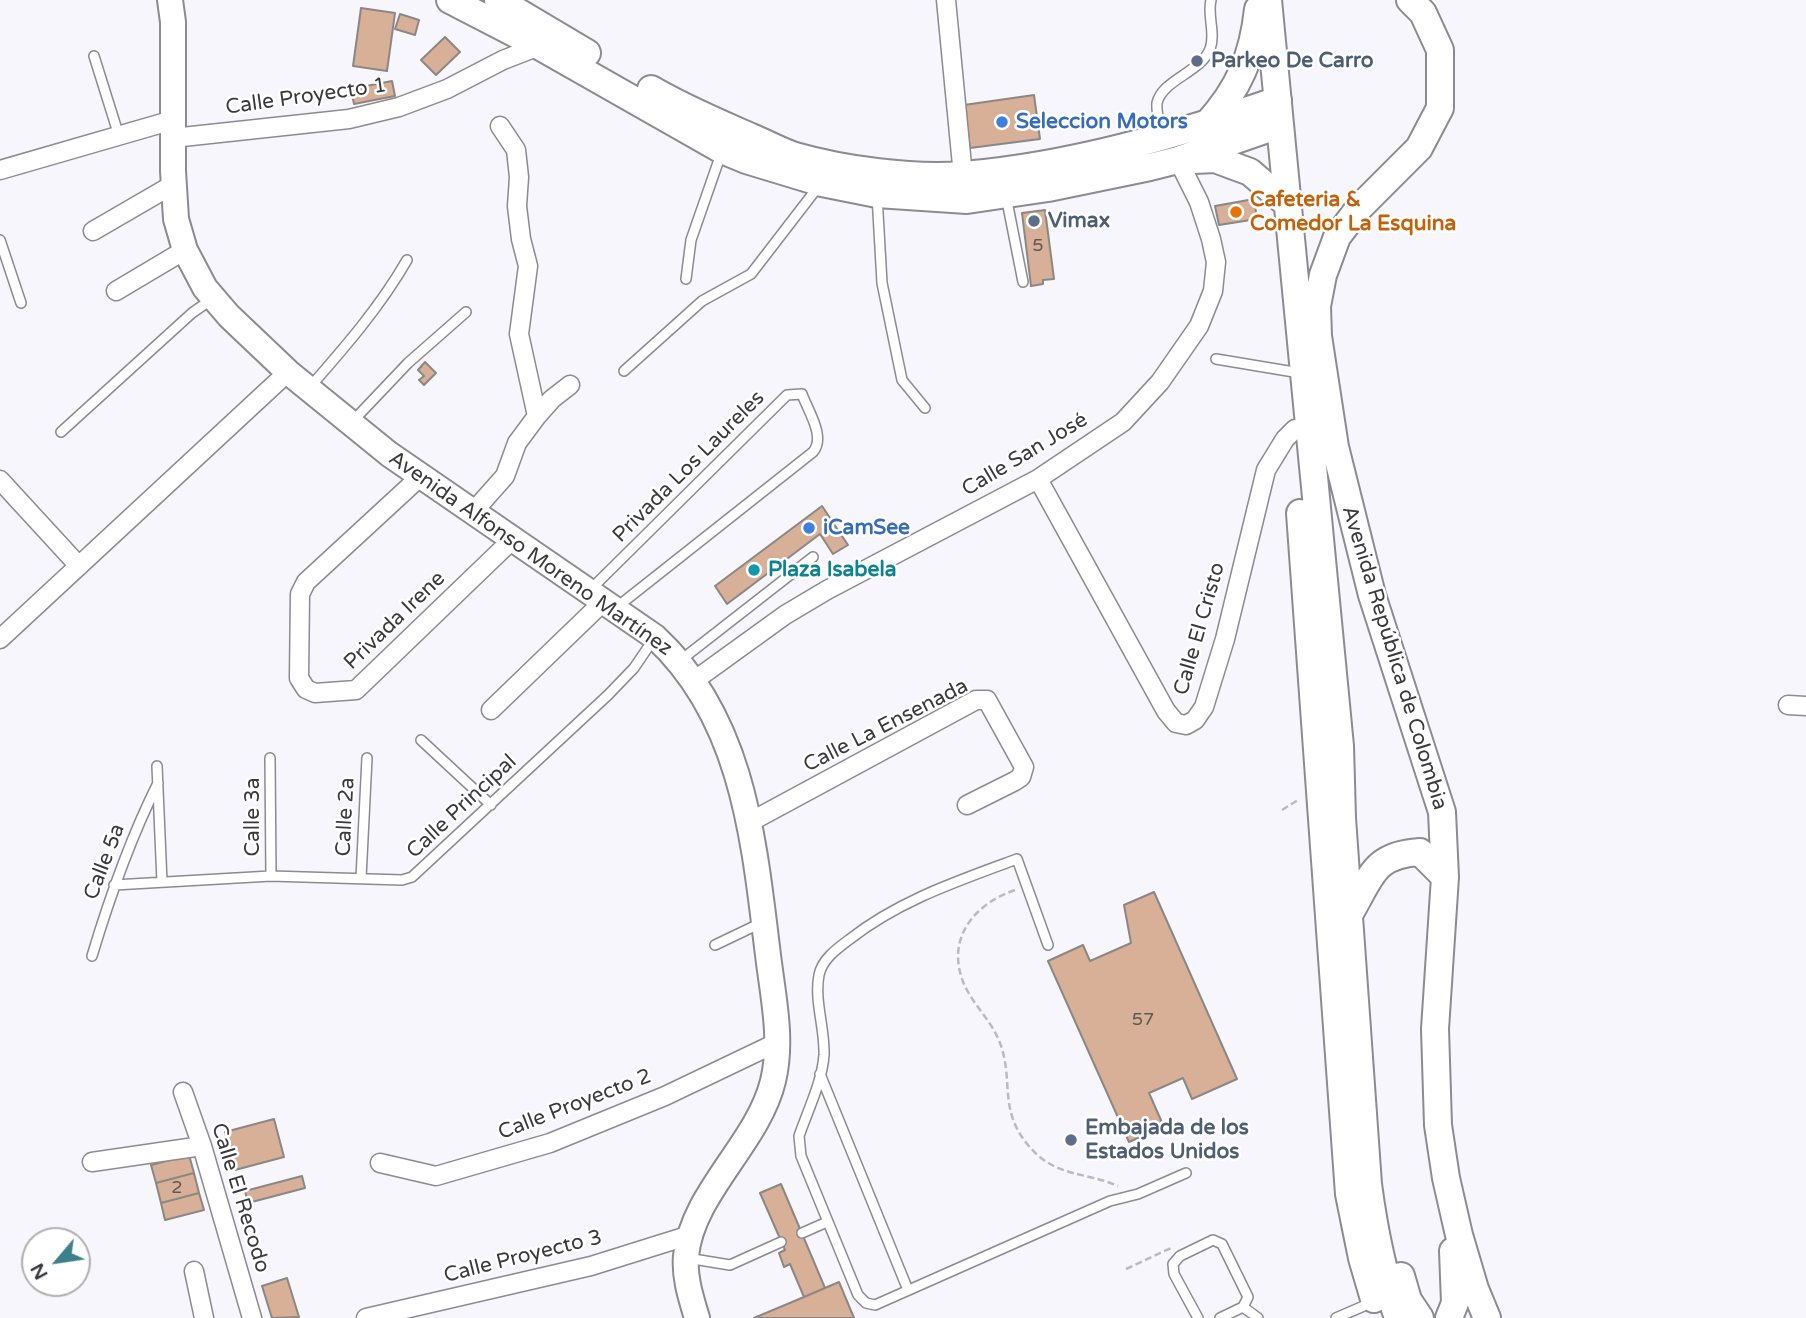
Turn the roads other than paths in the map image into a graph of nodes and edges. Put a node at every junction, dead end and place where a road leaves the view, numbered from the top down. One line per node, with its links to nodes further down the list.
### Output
1 (170, 0): 16 (main road, Avenida Alfonso Moreno Martínez)
2 (450, 0): 11 (main road)
3 (498, 0): 11 (main road)
4 (946, 0): 24 (street)
5 (1211, 0): 18 (lane)
6 (1259, 0): 14 (main road)
7 (1268, 0): 10 (main road, Avenida República de Colombia)
8 (1290, 0): 10 (main road)
9 (1410, 0): 71 (main road, Avenida República de Colombia)
10 (1270, 28): 13 (main road, Avenida República de Colombia)
11 (544, 38): 16 (street, Calle Proyecto 1); 19 (main road); 24 (main road)
12 (94, 56): 17 (lane)
13 (1278, 112): 14 (main road); 20 (main road); 27 (main road, Avenida República de Colombia)
14 (1207, 125): 18 (main road)
15 (500, 126): 45 (street)
16 (173, 129): 17 (street, Calle Proyecto 1); 23 (main road, Avenida Alfonso Moreno Martínez)
17 (118, 136): 21 (street, Calle Proyecto 1)
18 (1161, 136): 24 (main road)
19 (722, 150): 22 (main road); 32 (lane)
20 (1178, 160): 26 (main road); 27 (main road); 50 (street, Calle San José)
21 (0, 170)
22 (822, 183): 25 (main road); 39 (lane)
23 (174, 184): 28 (street); 30 (main road, Avenida Alfonso Moreno Martínez)
24 (965, 187): 25 (main road); 26 (main road)
25 (877, 194): 44 (lane)
26 (1005, 194): 33 (lane)
27 (1286, 202): 41 (main road, Avenida República de Colombia)
28 (93, 231)
29 (0, 240): 36 (lane)
30 (185, 250): 34 (street); 35 (main road, Avenida Alfonso Moreno Martínez)
31 (407, 260): 43 (lane)
32 (686, 279)
33 (1023, 282)
34 (116, 291)
35 (214, 298): 40 (main road, Avenida Alfonso Moreno Martínez); 48 (lane)
36 (21, 303)
37 (466, 312): 47 (lane)
38 (1216, 359): 41 (lane)
39 (624, 371)
40 (288, 372): 43 (main road, Avenida Alfonso Moreno Martínez); 55 (street)
41 (1305, 374): 46 (main road, Avenida República de Colombia)
42 (570, 385): 45 (street)
43 (309, 389): 47 (main road, Avenida Alfonso Moreno Martínez)
44 (925, 408)
45 (537, 416): 52 (street)
46 (1302, 420): 50 (street, Calle El Cristo); 75 (main road, Avenida República de Colombia); 95 (main road)
47 (351, 423): 49 (main road, Avenida Alfonso Moreno Martínez)
48 (61, 432)
49 (421, 476): 52 (main road, Avenida Alfonso Moreno Martínez); 53 (street, Privada Irene)
50 (1038, 479): 60 (street, Calle San José)
51 (0, 480): 55 (street)
52 (473, 512): 53 (main road, Avenida Alfonso Moreno Martínez)
53 (513, 539): 56 (main road, Avenida Alfonso Moreno Martínez)
54 (813, 557): 59 (lane)
55 (79, 566): 57 (street)
56 (602, 600): 56 (lane, Privada Los Laureles); 58 (main road, Avenida Alfonso Moreno Martínez); 61 (street)
57 (2, 632)
58 (655, 637): 59 (main road, Avenida Alfonso Moreno Martínez); 67 (lane, Calle Principal)
59 (679, 661): 60 (main road, Avenida Alfonso Moreno Martínez)
60 (695, 680): 69 (main road, Avenida Alfonso Moreno Martínez)
61 (491, 710)
62 (421, 740): 67 (lane)
63 (270, 758): 70 (lane, Calle 3a)
64 (367, 758): 72 (lane, Calle 2a)
65 (157, 766): 66 (lane)
66 (158, 783): 73 (lane); 74 (lane, Calle 5a)
67 (491, 805): 72 (lane, Calle Principal)
68 (967, 805): 69 (street, Calle La Ensenada)
69 (750, 822): 76 (main road, Avenida Alfonso Moreno Martínez)
70 (271, 876): 72 (lane, Calle Principal); 73 (lane, Calle Principal)
71 (1445, 877): 75 (main road); 88 (main road, Avenida República de Colombia)
72 (360, 878)
73 (162, 882): 74 (lane, Calle Principal)
74 (114, 885): 79 (lane, Calle 5a)
75 (1350, 913): 87 (main road, Avenida República de Colombia)
76 (764, 922): 77 (lane); 80 (main road, Avenida Alfonso Moreno Martínez)
77 (715, 945)
78 (1048, 945): 81 (lane)
79 (92, 956)
80 (778, 1042): 85 (street, Calle Proyecto 2); 92 (main road, Avenida Alfonso Moreno Martínez)
81 (820, 1074): 89 (lane); 94 (lane)
82 (183, 1092): 83 (street, Calle El Recodo)
83 (202, 1146): 84 (street); 98 (street, Calle El Recodo)
84 (92, 1162)
85 (380, 1163)
86 (1186, 1173): 94 (lane)
87 (1368, 1184): 95 (main road, Avenida República de Colombia); 105 (main road)
88 (1454, 1215): 106 (main road); 107 (main road, Avenida República de Colombia)
89 (827, 1222): 90 (lane); 94 (lane)
90 (802, 1233)
91 (781, 1242): 92 (lane)
92 (687, 1246): 99 (street, Calle Proyecto 3); 100 (main road)
93 (194, 1271): 97 (street)
94 (908, 1290)
95 (1386, 1308): 104 (lane)
96 (1240, 1312): 101 (lane); 102 (lane); 103 (lane)
97 (204, 1318)
98 (252, 1318)
99 (366, 1318)
100 (698, 1318)
101 (1198, 1318)
102 (1220, 1318)
103 (1258, 1318)
104 (1336, 1318)
105 (1420, 1318)
106 (1449, 1318)
107 (1488, 1318)

